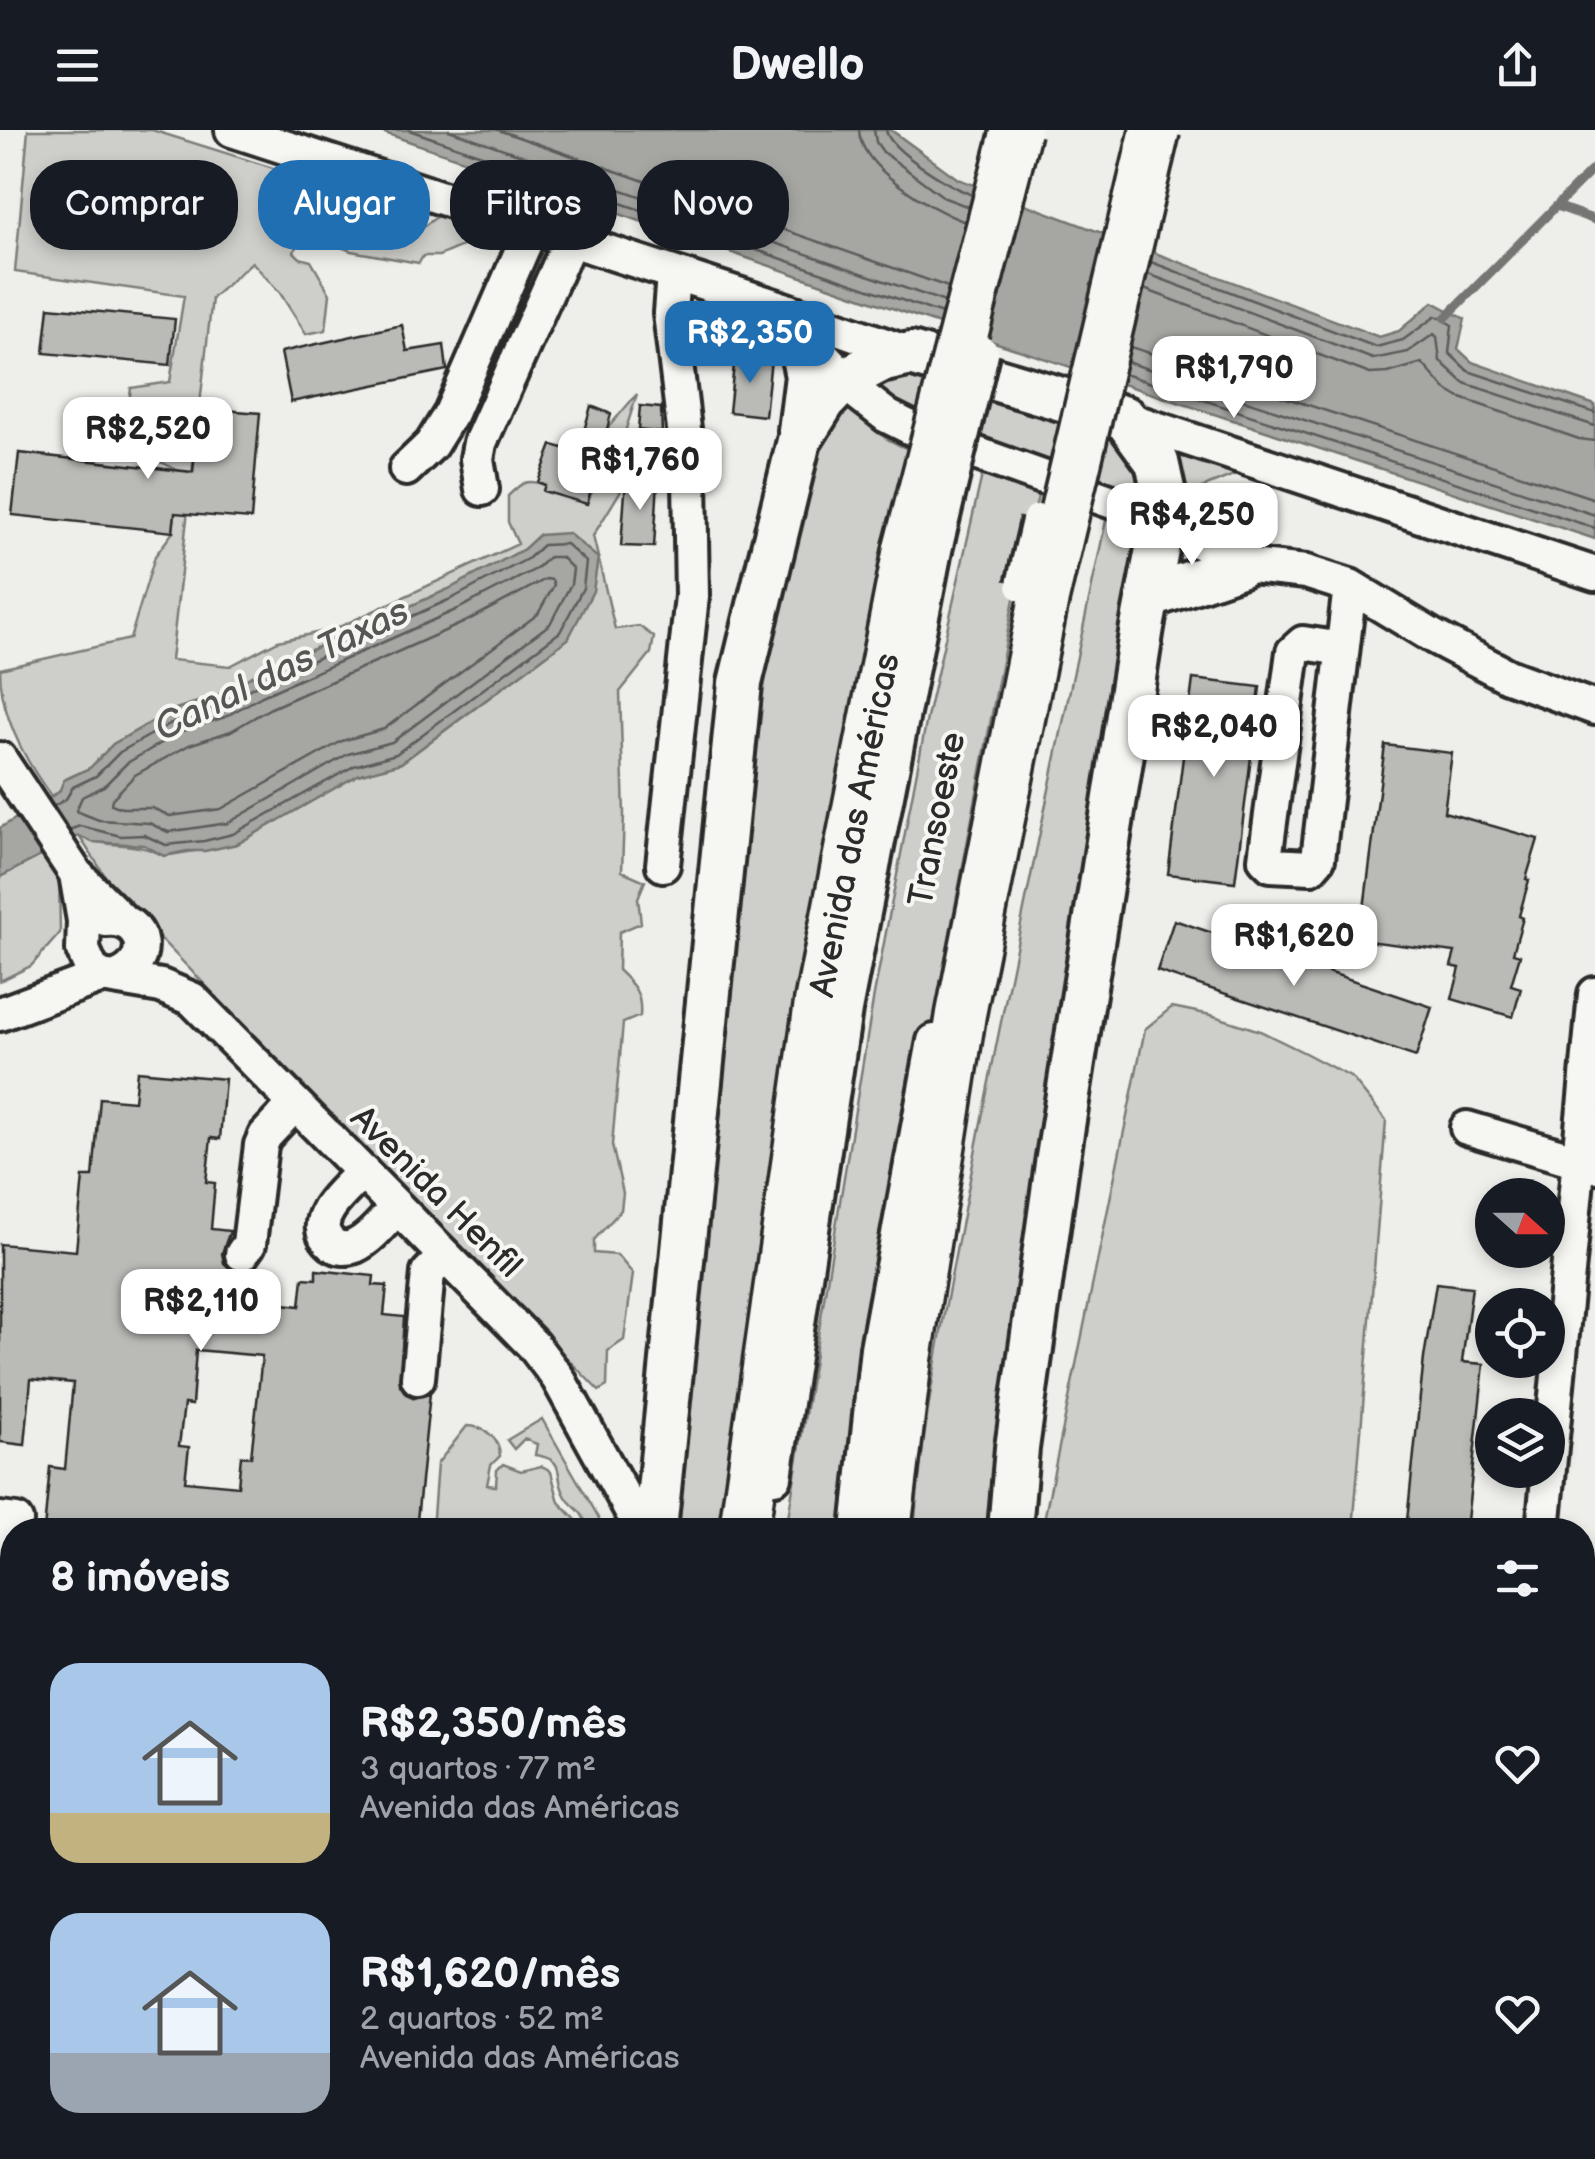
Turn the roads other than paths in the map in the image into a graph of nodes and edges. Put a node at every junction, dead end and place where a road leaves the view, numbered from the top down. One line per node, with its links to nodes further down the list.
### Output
1 (232, 130): 6 (street)
2 (1016, 130): 19 (highway, Avenida das Américas, bridge)
3 (1036, 130): 19 (street, Transoeste, bridge)
4 (1133, 130): 23 (street, Transoeste, bridge)
5 (1155, 130): 23 (highway, bridge)
6 (450, 202)
7 (521, 250): 16 (street)
8 (566, 250): 17 (street)
9 (598, 250): 10 (street)
10 (673, 274): 11 (street); 29 (street)
11 (787, 316): 12 (street); 13 (street); 15 (main road)
12 (911, 354): 13 (main road); 14 (main road)
13 (844, 380): 15 (main road); 18 (street)
14 (1125, 418): 18 (main road); 21 (street)
15 (799, 441): 43 (main road)
16 (406, 469)
17 (482, 489)
18 (1164, 523): 20 (street); 24 (main road)
19 (921, 550): 44 (highway, Avenida das Américas); 45 (street, Transoeste)
20 (1242, 565): 22 (street); 24 (main road)
21 (1595, 574)
22 (1350, 586): 25 (street); 26 (street)
23 (1033, 594): 46 (street, Transoeste); 47 (highway)
24 (1148, 597): 48 (main road)
25 (1342, 649): 25 (street)
26 (1595, 708)
27 (5, 768): 28 (street)
28 (68, 862): 30 (street); 31 (street)
29 (663, 865)
30 (124, 922): 31 (street); 31 (street)
31 (96, 961): 33 (street); 34 (street, Avenida Henfil)
32 (1595, 994): 36 (street)
33 (0, 1014)
34 (295, 1104): 37 (street, Avenida Henfil); 39 (street)
35 (1467, 1128): 36 (street)
36 (1588, 1163): 49 (street)
37 (363, 1172): 38 (street, Avenida Henfil); 38 (street)
38 (397, 1208): 40 (street, Avenida Henfil)
39 (242, 1254)
40 (445, 1256): 41 (street); 42 (street, Avenida Henfil)
41 (418, 1378)
42 (635, 1518)
43 (656, 1518)
44 (746, 1518)
45 (769, 1518)
46 (859, 1518)
47 (887, 1518)
48 (1011, 1518)
49 (1545, 1518)

